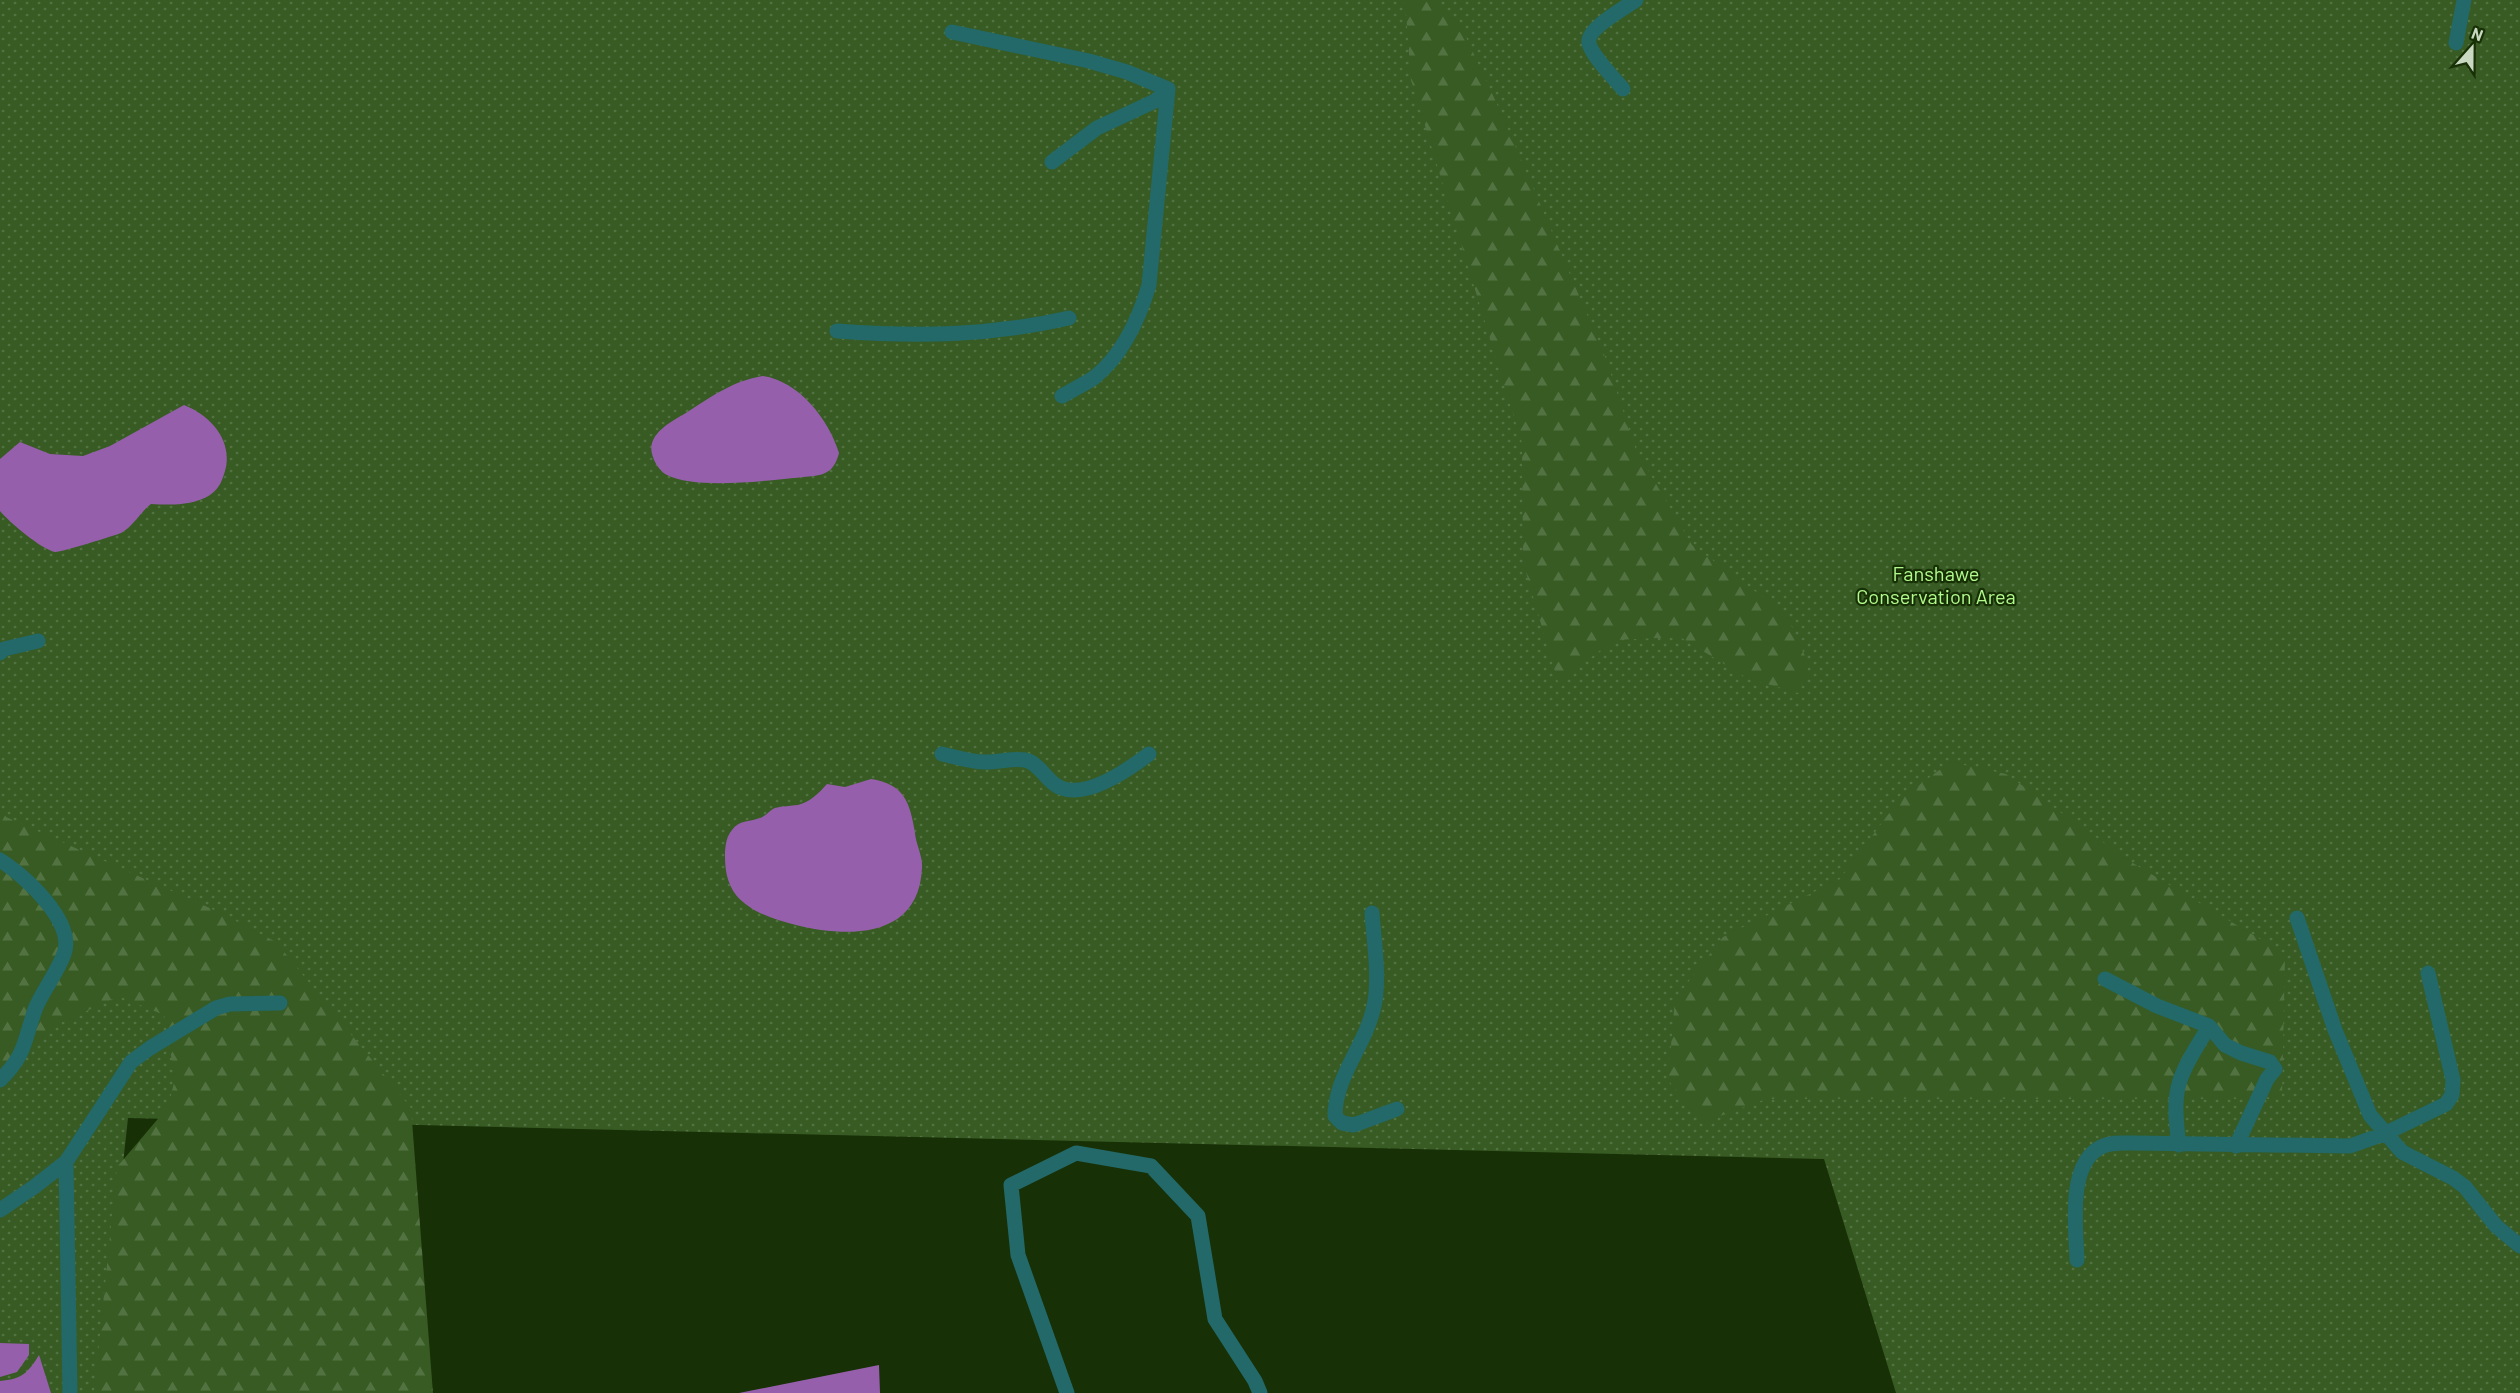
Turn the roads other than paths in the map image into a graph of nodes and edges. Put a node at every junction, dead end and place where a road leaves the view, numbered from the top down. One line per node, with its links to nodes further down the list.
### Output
1 (1636, 0): 6 (lane)
2 (2464, 0): 4 (lane)
3 (952, 32): 5 (lane)
4 (2456, 43)
5 (1168, 89): 7 (lane); 10 (lane)
6 (1623, 89)
7 (1052, 162)
8 (1069, 318): 9 (lane)
9 (837, 331)
10 (1062, 396)
11 (38, 641): 12 (lane)
12 (0, 653)
13 (942, 754): 14 (lane)
14 (1149, 754)
15 (0, 860): 22 (lane)
16 (1372, 913): 23 (lane)
17 (2297, 918): 24 (lane)
18 (2428, 973): 24 (lane)
19 (2105, 979): 21 (lane)
20 (280, 1003): 27 (lane)
21 (2209, 1026): 25 (lane); 26 (lane)
22 (0, 1080)
23 (1397, 1109)
24 (2384, 1134): 26 (lane); 29 (lane)
25 (2179, 1145): 26 (lane); 30 (lane)
26 (2236, 1146)
27 (66, 1162): 28 (lane); 31 (lane)
28 (0, 1210)
29 (2520, 1246)
30 (2077, 1260)
31 (70, 1393)
32 (1067, 1393): 33 (lane)
33 (1260, 1393)

